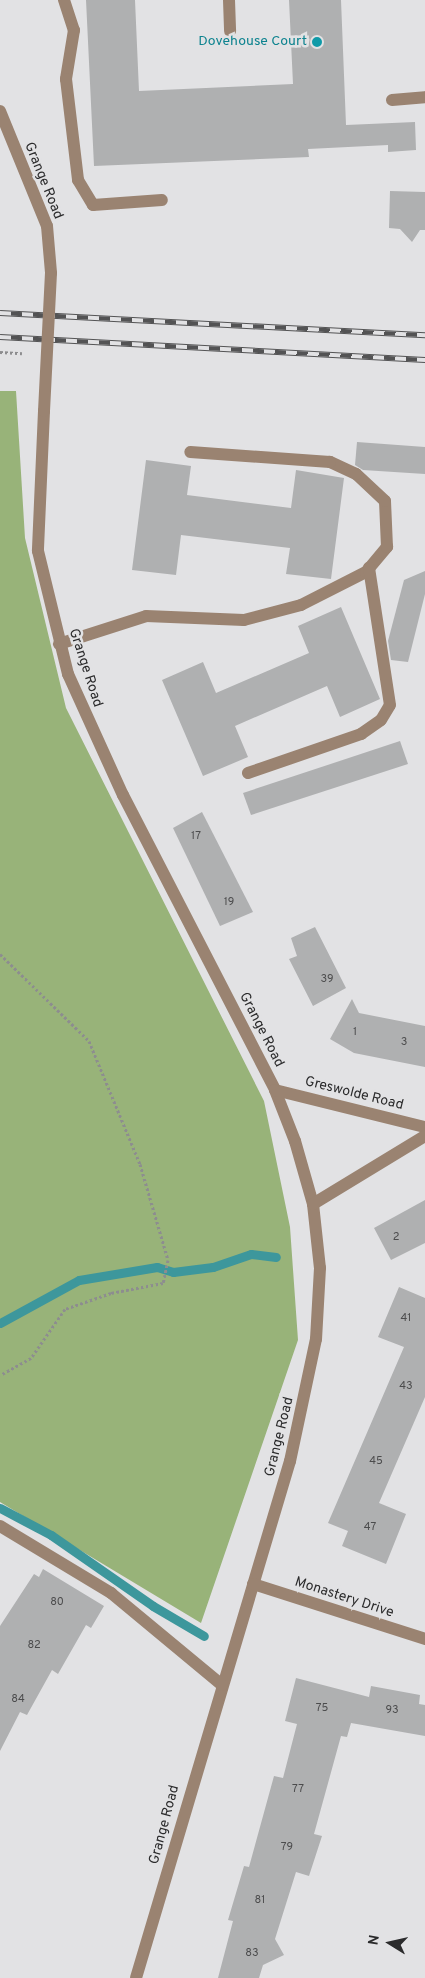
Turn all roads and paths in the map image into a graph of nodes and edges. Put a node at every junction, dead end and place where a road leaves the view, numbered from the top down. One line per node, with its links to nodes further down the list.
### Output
1 (64, 0): 7 (street)
2 (229, 0): 3 (street)
3 (230, 32)
4 (425, 97): 5 (street)
5 (392, 100)
6 (0, 111): 12 (street, Grange Road, bridge)
7 (162, 200)
8 (0, 352): 9 (path)
9 (22, 353)
10 (190, 452): 11 (street)
11 (369, 568): 12 (street); 13 (street)
12 (59, 644): 15 (street, Grange Road)
13 (248, 774)
14 (0, 954): 19 (path)
15 (275, 1090): 16 (street, Greswolde Road); 18 (street, Grange Road)
16 (425, 1128)
17 (425, 1136): 18 (street)
18 (312, 1204): 21 (street, Grange Road)
19 (0, 1375)
20 (0, 1526): 23 (street)
21 (253, 1584): 22 (street, Monastery Drive); 23 (street, Grange Road)
22 (425, 1639)
23 (222, 1685): 24 (street, Grange Road)
24 (136, 1978)

